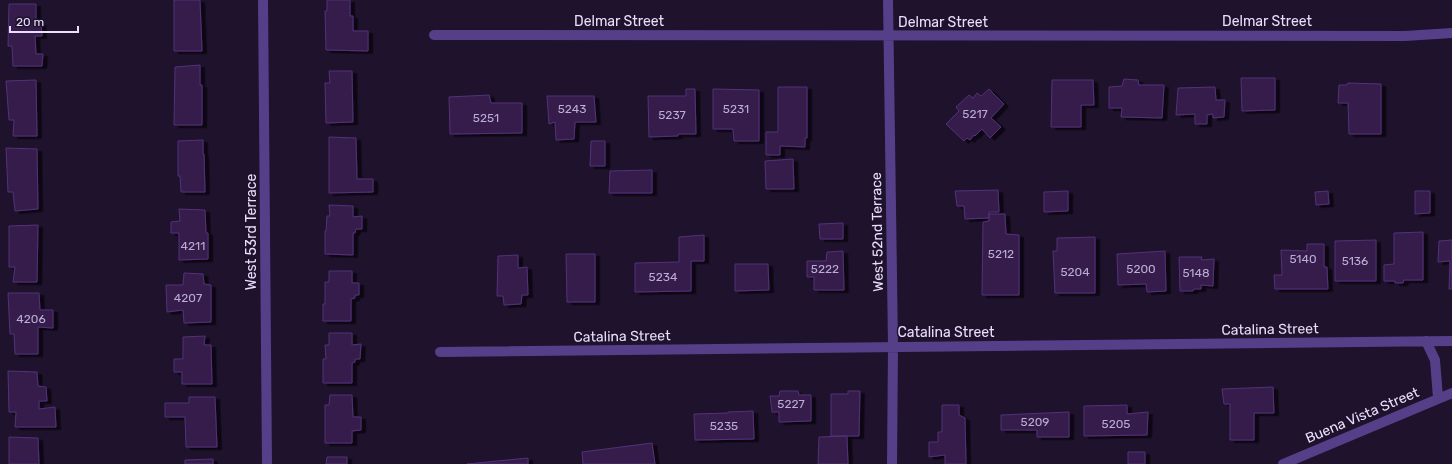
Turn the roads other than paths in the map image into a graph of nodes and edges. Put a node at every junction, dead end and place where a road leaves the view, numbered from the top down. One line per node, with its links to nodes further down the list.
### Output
1 (264, 0): 12 (street, West 53rd Terrace)
2 (888, 0): 5 (street, West 52nd Terrace)
3 (1452, 33): 5 (street, Delmar Street)
4 (434, 35): 5 (street, Delmar Street)
5 (888, 36): 8 (street, West 52nd Terrace)
6 (1426, 341): 7 (street, Catalina Street); 8 (street, Catalina Street); 11 (street)
7 (1452, 341)
8 (893, 346): 9 (street, Catalina Street); 13 (street, West 52nd Terrace)
9 (440, 352)
10 (1452, 393): 11 (street, Buena Vista Street)
11 (1438, 398): 14 (street, Buena Vista Street)
12 (267, 464)
13 (892, 464)
14 (1283, 464)

